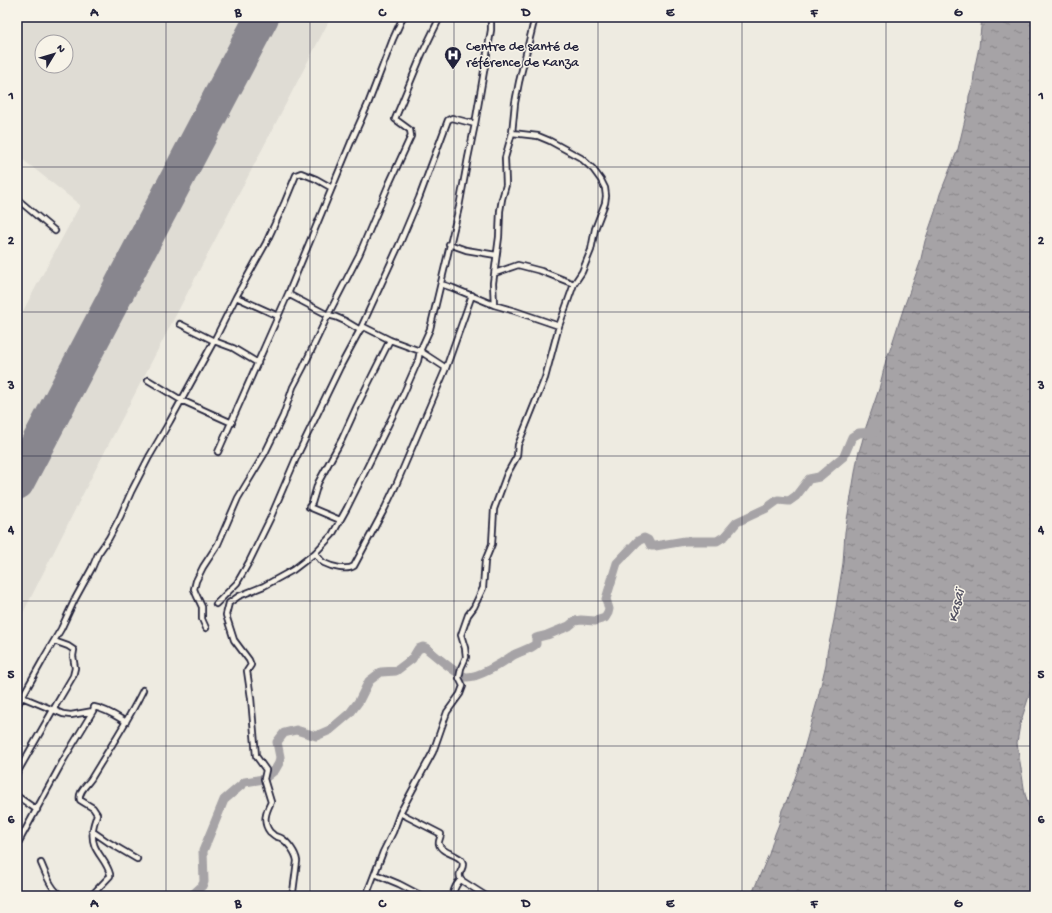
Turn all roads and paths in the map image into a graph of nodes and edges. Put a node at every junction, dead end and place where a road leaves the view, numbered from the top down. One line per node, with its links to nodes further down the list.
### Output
1 (403, 17): 7 (street)
2 (440, 17): 19 (street)
3 (491, 17): 5 (street)
4 (535, 17): 6 (street)
5 (475, 124): 10 (street); 23 (street)
6 (512, 133): 11 (street); 14 (street)
7 (332, 188): 15 (street); 17 (street)
8 (17, 199): 9 (street)
9 (56, 231)
10 (449, 244): 11 (street); 13 (street)
11 (496, 255): 12 (street)
12 (495, 273): 14 (street); 18 (street)
13 (441, 284): 16 (street); 26 (street)
14 (574, 284): 22 (street)
15 (288, 294): 19 (street); 20 (street)
16 (472, 295): 18 (street); 28 (street)
17 (236, 297): 20 (street); 25 (street)
18 (494, 305): 22 (street)
19 (328, 315): 23 (street); 36 (street)
20 (278, 316): 27 (street)
21 (180, 324): 25 (street)
22 (559, 326): 47 (street)
23 (360, 330): 24 (street); 35 (street)
24 (390, 340): 26 (street); 33 (street)
25 (214, 341): 27 (street); 30 (street)
26 (420, 351): 28 (street); 33 (street)
27 (258, 364): 31 (street)
28 (446, 368): 34 (street)
29 (148, 380): 30 (street)
30 (181, 400): 31 (street); 37 (street)
31 (232, 423): 32 (street)
32 (218, 452)
33 (340, 520): 34 (street)
34 (315, 553): 56 (street)
35 (216, 604)
36 (206, 628)
37 (54, 641): 39 (street); 41 (street)
38 (143, 690): 43 (street)
39 (22, 697): 40 (street); 41 (street)
40 (17, 706)
41 (53, 710): 42 (street); 44 (street)
42 (93, 711): 43 (street); 46 (street)
43 (126, 722): 48 (street)
44 (17, 773)
45 (17, 796): 46 (street)
46 (37, 810): 49 (street)
47 (400, 813): 52 (street); 53 (street)
48 (92, 831): 50 (street); 55 (street)
49 (17, 845)
50 (137, 859)
51 (41, 863): 54 (street)
52 (375, 874): 57 (street); 58 (street)
53 (461, 880): 59 (street); 60 (street)
54 (62, 896)
55 (91, 896)
56 (289, 896)
57 (366, 896)
58 (422, 896)
59 (452, 896)
60 (486, 896)

